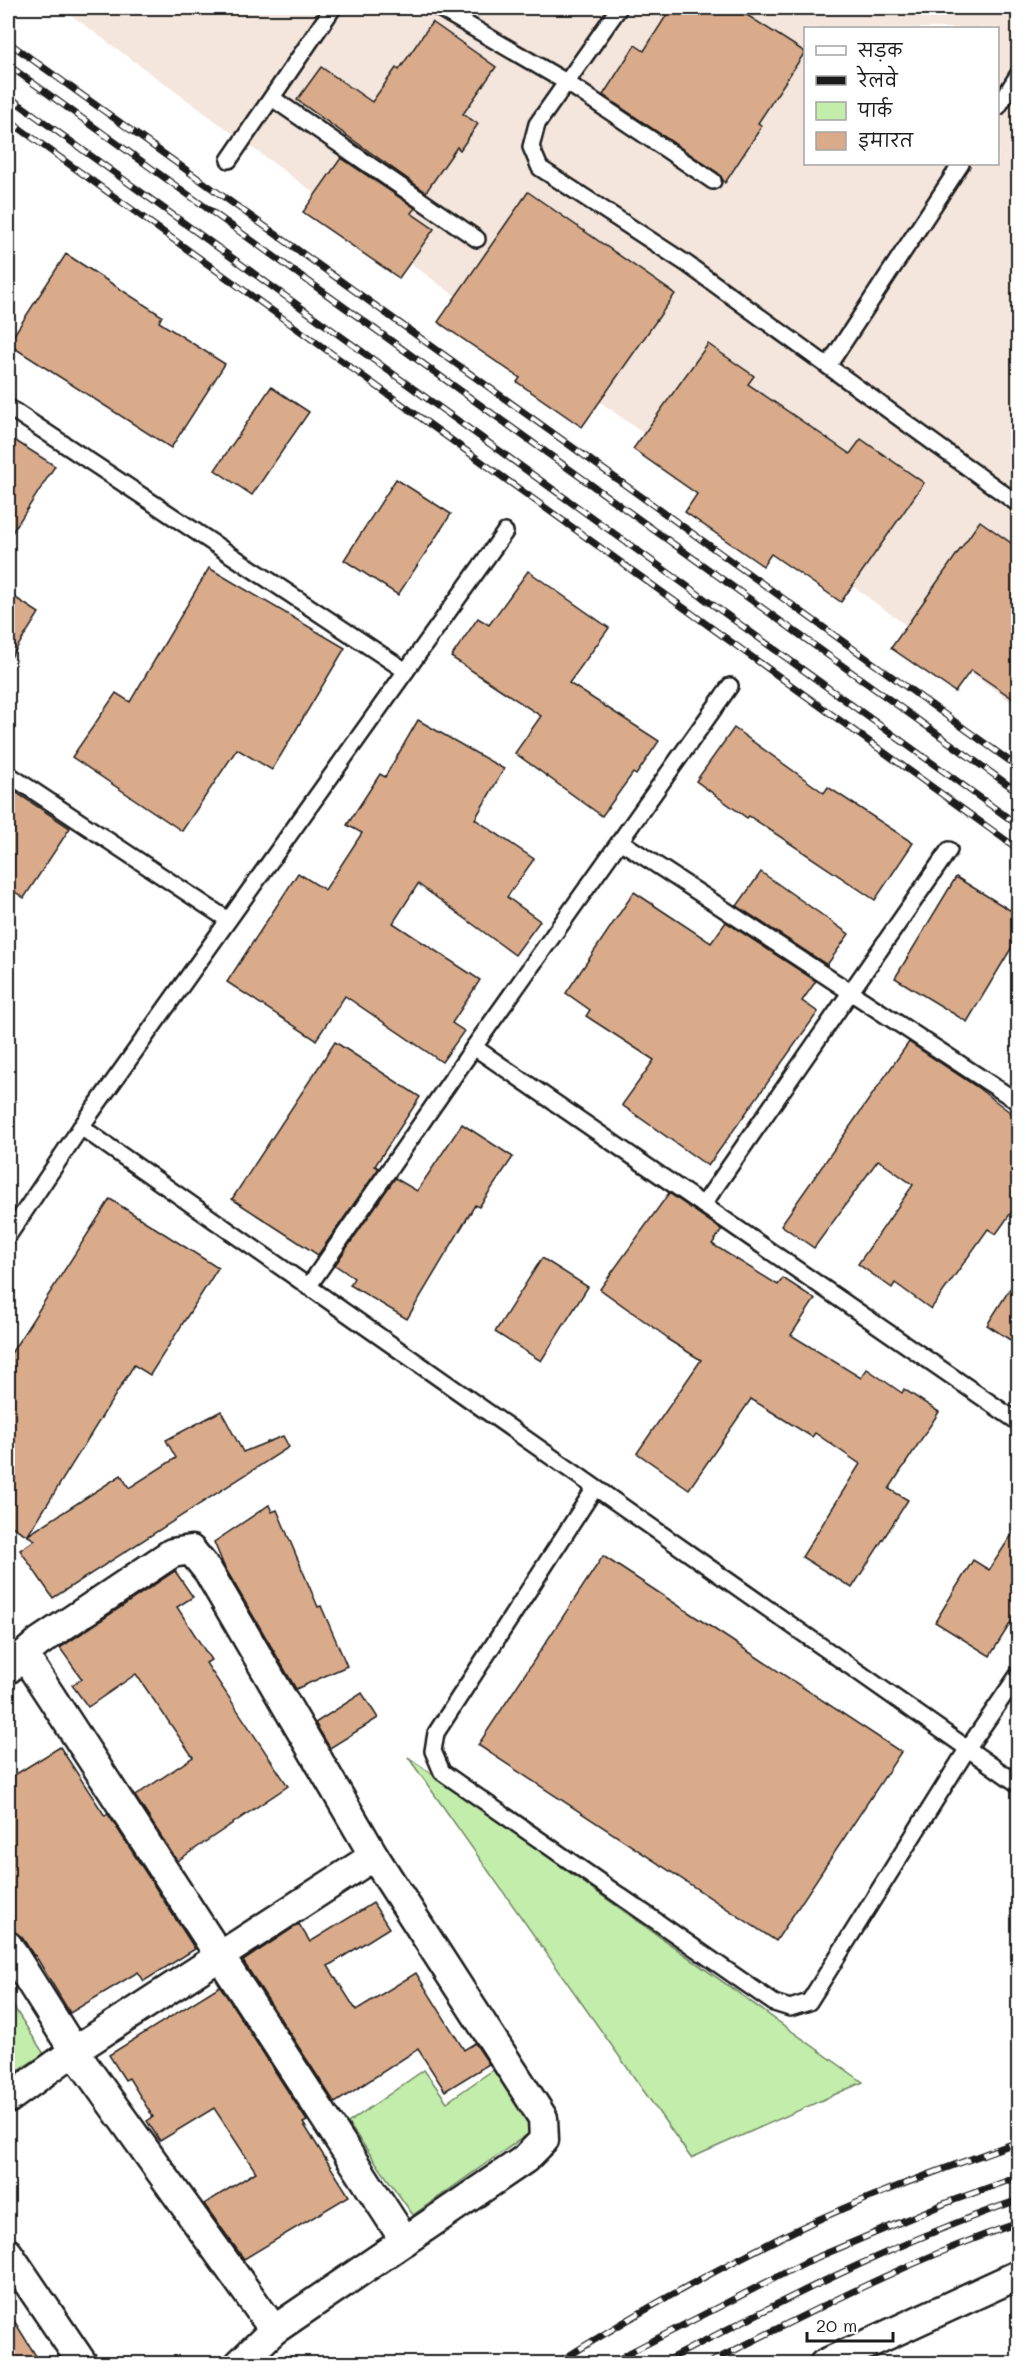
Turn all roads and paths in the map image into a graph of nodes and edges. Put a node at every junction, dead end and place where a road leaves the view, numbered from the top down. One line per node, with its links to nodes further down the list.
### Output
1 (333, 8): 6 (lane)
2 (439, 8): 5 (lane)
3 (619, 8): 5 (lane)
4 (1018, 75): 7 (lane)
5 (566, 82): 10 (lane); 12 (lane)
6 (272, 98): 8 (lane); 11 (lane)
7 (999, 105)
8 (229, 160)
9 (960, 165): 12 (lane)
10 (713, 181)
11 (477, 239)
12 (828, 366): 14 (lane)
13 (8, 407): 16 (lane)
14 (1017, 499)
15 (506, 532): 16 (lane)
16 (406, 671): 21 (lane)
17 (730, 686): 19 (lane)
18 (8, 774): 21 (lane)
19 (620, 841): 22 (lane); 23 (lane)
20 (950, 850): 22 (lane)
21 (228, 920): 25 (lane)
22 (852, 993): 24 (lane); 26 (lane)
23 (474, 1047): 26 (lane); 28 (lane)
24 (1018, 1102)
25 (81, 1126): 27 (lane); 28 (lane)
26 (703, 1205): 29 (lane)
27 (8, 1236)
28 (308, 1287): 30 (lane)
29 (1018, 1422)
30 (596, 1488): 33 (lane); 33 (lane)
31 (16, 1662): 35 (street); 37 (street)
32 (1018, 1675): 33 (lane)
33 (968, 1748): 34 (lane)
34 (1018, 1784)
35 (374, 1856): 37 (street); 40 (street)
36 (8, 1946): 38 (street)
37 (219, 1956): 38 (street); 40 (street)
38 (74, 2051): 39 (street); 43 (street)
39 (8, 2099)
40 (405, 2241): 43 (street)
41 (8, 2253): 44 (street)
42 (1018, 2274): 46 (street)
43 (274, 2330): 45 (street)
44 (83, 2364)
45 (239, 2364)
46 (824, 2364)

